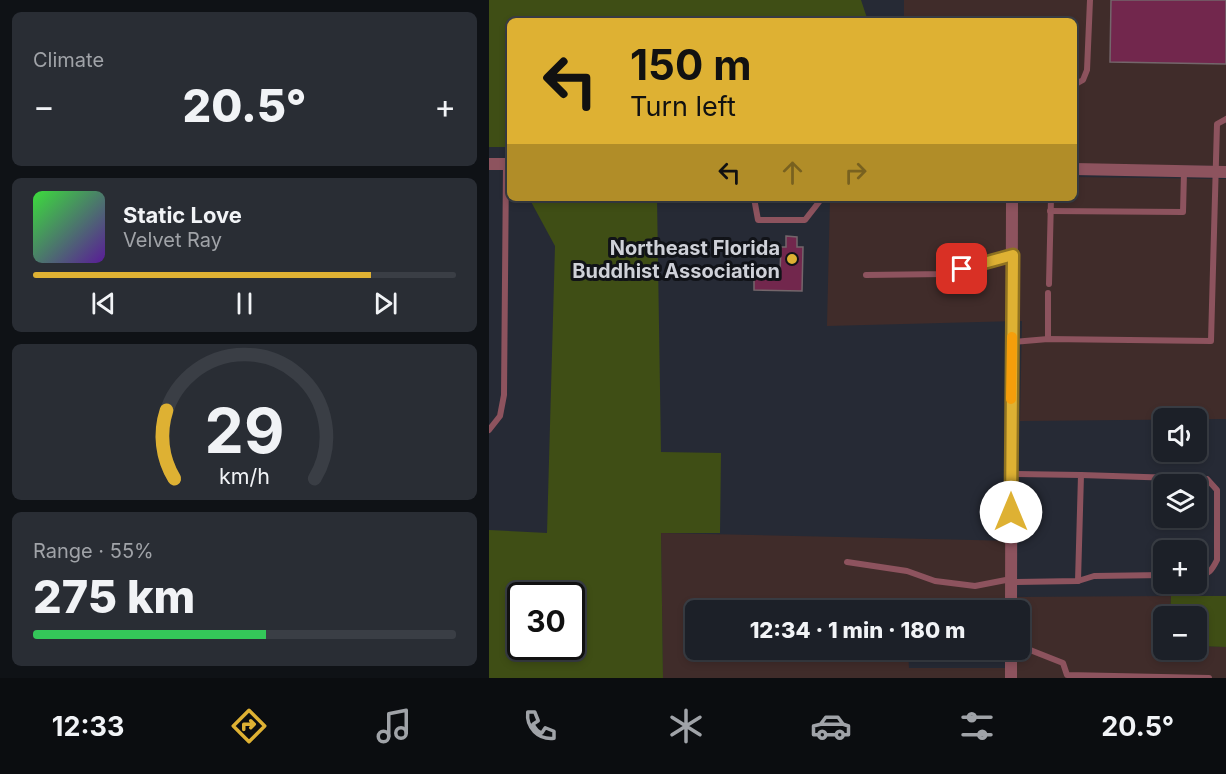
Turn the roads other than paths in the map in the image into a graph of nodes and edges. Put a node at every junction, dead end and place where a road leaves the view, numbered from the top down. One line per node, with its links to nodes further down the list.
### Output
1 (1090, 0): 2 (lane)
2 (1077, 83)
3 (1226, 119): 8 (lane)
4 (489, 164): 5 (street)
5 (507, 164)
6 (1077, 169): 7 (street)
7 (1184, 171): 8 (street); 14 (lane)
8 (1220, 172): 19 (lane)
9 (507, 201): 21 (lane)
10 (755, 201): 11 (lane)
11 (819, 201)
12 (1012, 201): 15 (street)
13 (1050, 201): 14 (lane)
14 (1050, 211): 17 (lane)
15 (1013, 255): 16 (lane); 20 (street)
16 (866, 275)
17 (1049, 284)
18 (1048, 293): 19 (lane)
19 (1048, 339): 20 (lane)
20 (1012, 342): 22 (street)
21 (489, 430)
22 (1011, 474): 23 (lane); 27 (street)
23 (1081, 475): 25 (lane); 28 (lane)
24 (847, 562): 27 (lane)
25 (1207, 574)
26 (1153, 575): 28 (lane)
27 (1011, 580): 28 (lane); 29 (street)
28 (1078, 581)
29 (1011, 600)
30 (1030, 650): 33 (lane)
31 (1011, 660): 32 (street)
32 (1011, 678)
33 (1209, 678)

